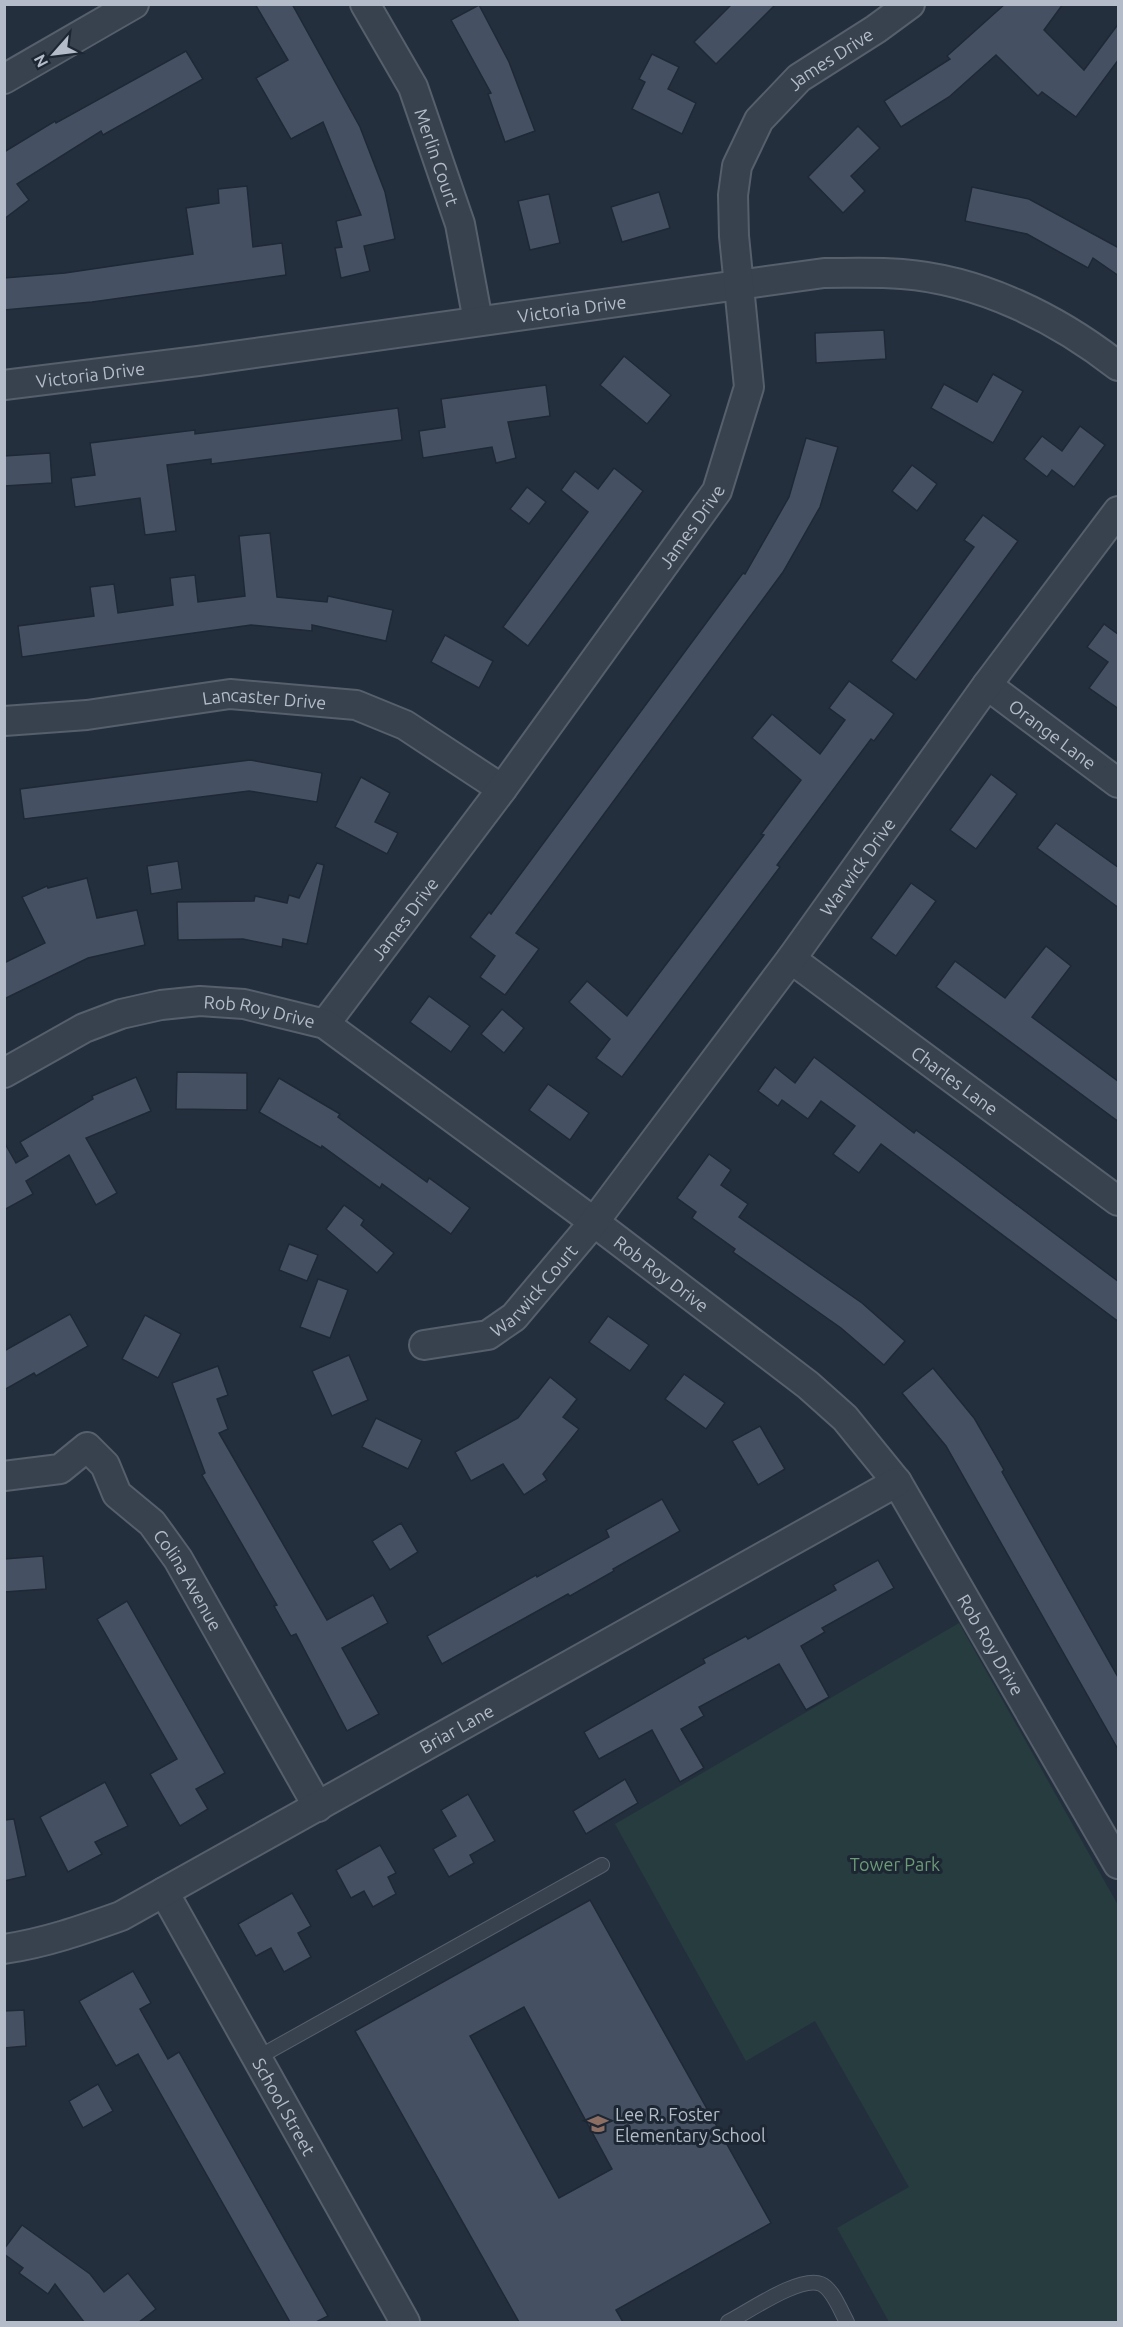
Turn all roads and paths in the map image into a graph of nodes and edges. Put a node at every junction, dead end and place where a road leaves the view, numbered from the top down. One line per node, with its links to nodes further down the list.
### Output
1 (134, 4): 4 (street)
2 (365, 4): 6 (street, Merlin Court)
3 (910, 4): 5 (street, James Drive)
4 (4, 79)
5 (739, 284): 6 (street, Victoria Drive); 7 (street, Victoria Drive); 13 (street, James Drive)
6 (477, 321): 8 (street, Victoria Drive)
7 (1119, 366)
8 (4, 385)
9 (1119, 511): 10 (street, Warwick Drive)
10 (987, 685): 12 (street, Orange Lane); 14 (street, Warwick Drive)
11 (4, 721): 13 (street, Lancaster Drive)
12 (1119, 783)
13 (502, 789): 15 (street, James Drive)
14 (791, 959): 17 (street, Charles Lane); 18 (street, Warwick Drive)
15 (325, 1024): 16 (street, Rob Roy Drive); 18 (street, Rob Roy Drive)
16 (4, 1073)
17 (1119, 1201)
18 (594, 1222): 19 (street, Warwick Court); 21 (street, Rob Roy Drive)
19 (424, 1345)
20 (4, 1476): 22 (street, Colina Avenue)
21 (897, 1482): 22 (street, Briar Lane); 23 (street, Rob Roy Drive)
22 (318, 1807): 25 (street, Briar Lane)
23 (1119, 1864)
24 (602, 1865): 27 (lane)
25 (164, 1892): 26 (street, Briar Lane); 27 (street, School Street)
26 (4, 1948)
27 (257, 2058): 28 (street, School Street)
28 (405, 2322)
29 (728, 2322): 30 (lane)
30 (847, 2322)

